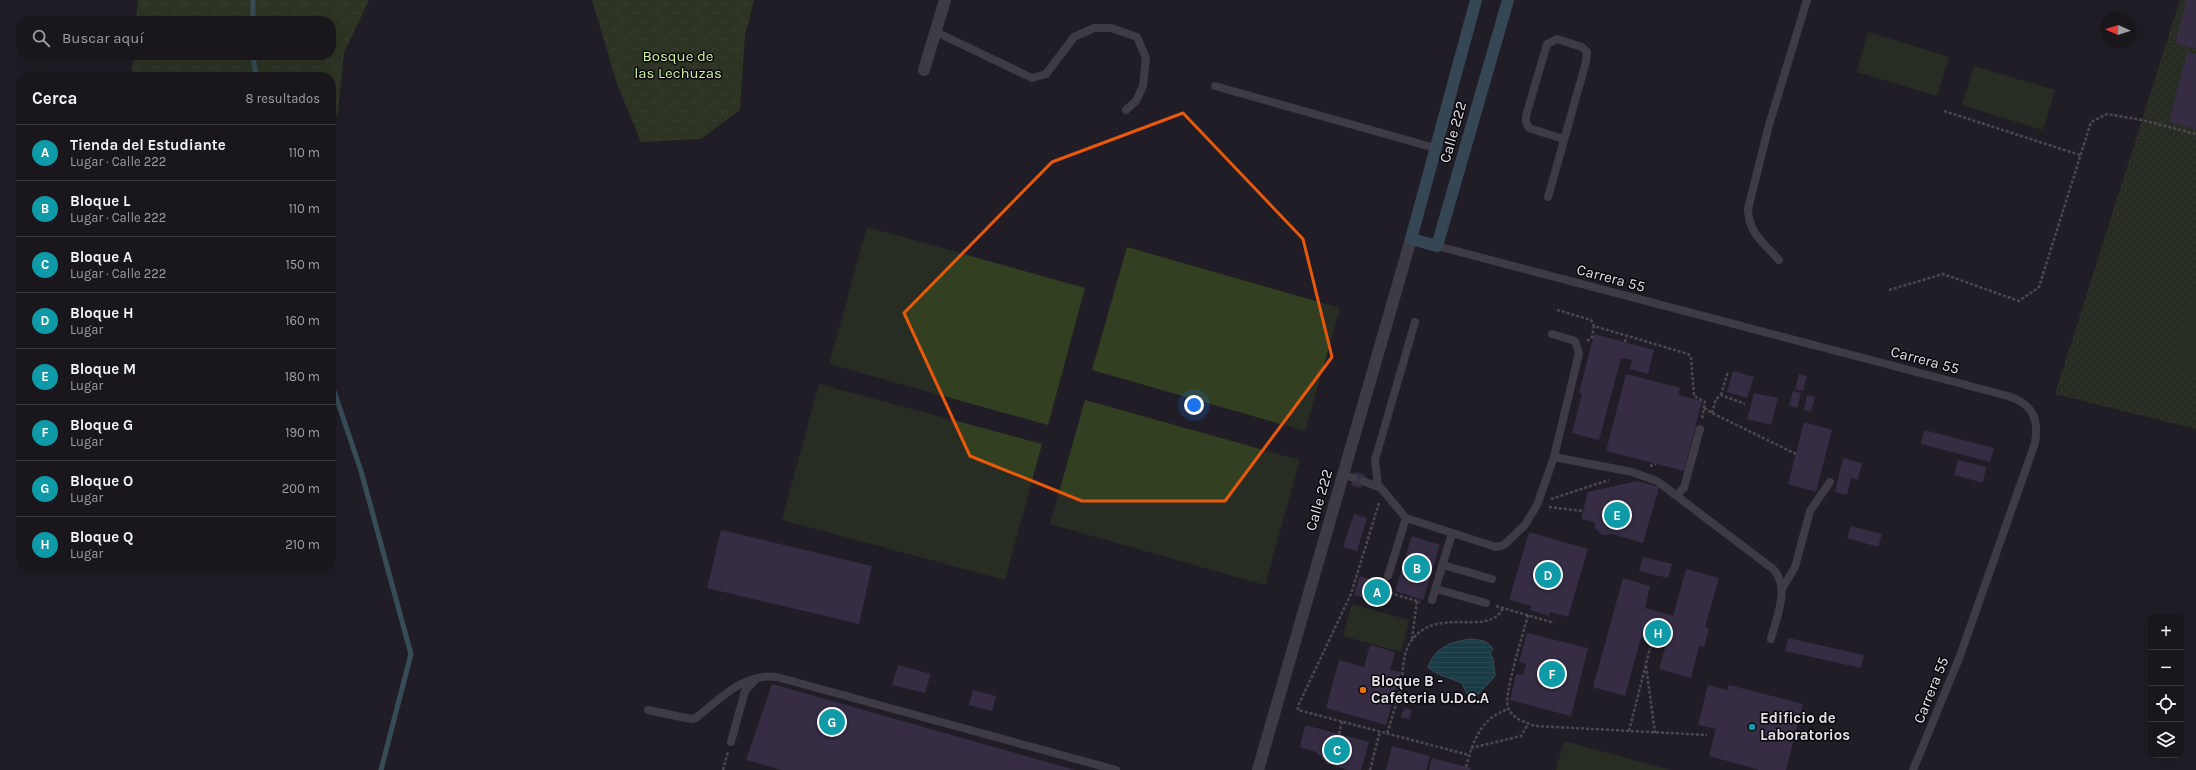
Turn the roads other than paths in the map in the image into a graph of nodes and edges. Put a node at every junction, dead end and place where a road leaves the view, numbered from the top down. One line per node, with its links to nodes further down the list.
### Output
1 (945, 0): 5 (street)
2 (1476, 0): 10 (street, Calle 222)
3 (1508, 0): 13 (street, Calle 222)
4 (1807, 0): 14 (lane)
5 (936, 32): 6 (street); 8 (lane)
6 (924, 70)
7 (1215, 86): 10 (lane)
8 (1126, 110)
9 (1564, 139): 9 (lane); 11 (lane)
10 (1435, 148): 12 (street, Calle 222)
11 (1548, 197)
12 (1411, 239): 13 (street); 37 (street, Calle 222)
13 (1437, 246): 38 (lane, Carrera 55)
14 (1779, 260)
15 (1415, 322): 21 (lane)
16 (1552, 334): 18 (lane)
17 (1700, 429): 22 (lane)
18 (1554, 457): 22 (lane); 24 (lane)
19 (1363, 481): 21 (lane)
20 (1830, 482): 29 (lane)
21 (1381, 488): 23 (lane)
22 (1676, 495): 29 (lane)
23 (1406, 518): 24 (lane); 26 (lane)
24 (1452, 533): 25 (lane)
25 (1443, 565): 27 (lane); 28 (lane)
26 (1388, 576)
27 (1492, 579)
28 (1436, 589): 30 (lane); 31 (lane)
29 (1782, 589): 32 (lane)
30 (1432, 600)
31 (1486, 603)
32 (1771, 639)
33 (760, 676): 34 (lane); 35 (lane); 36 (lane)
34 (648, 710)
35 (731, 742)
36 (1116, 770)
37 (1258, 770)
38 (1913, 770)

